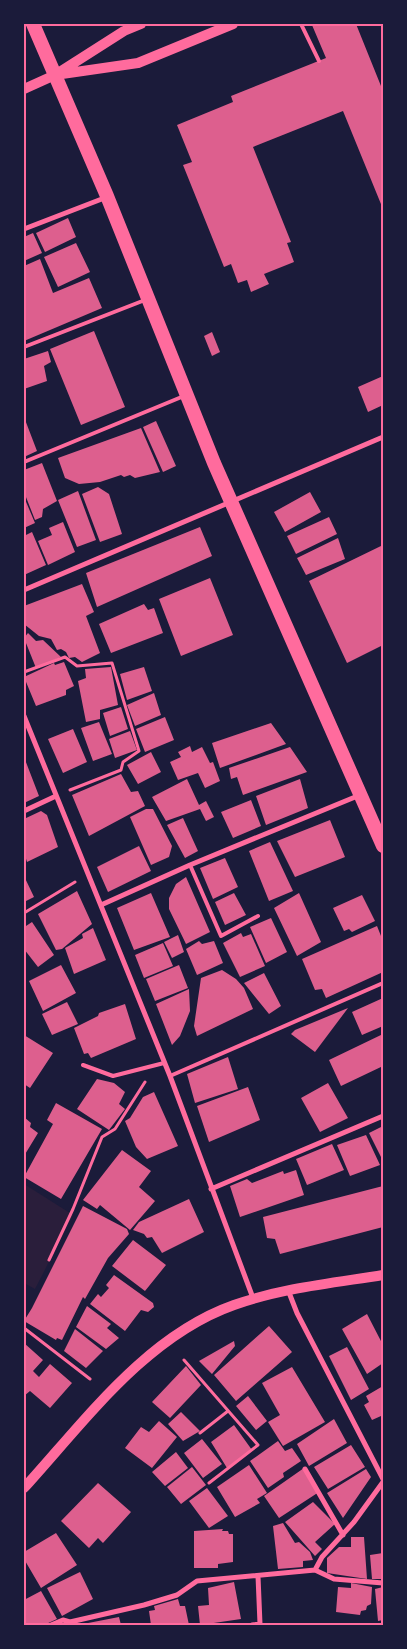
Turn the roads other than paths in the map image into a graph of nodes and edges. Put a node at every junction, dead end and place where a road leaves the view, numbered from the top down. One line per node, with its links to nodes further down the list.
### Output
1 (33, 24): 6 (highway)
2 (141, 24): 6 (main road)
3 (233, 24): 6 (main road)
4 (302, 24): 5 (lane)
5 (319, 61)
6 (55, 75): 7 (main road); 8 (highway)
7 (24, 89)
8 (108, 196): 9 (street); 10 (highway)
9 (24, 229)
10 (149, 298): 11 (lane); 12 (highway)
11 (24, 347)
12 (186, 395): 14 (lane); 15 (highway)
13 (383, 437): 15 (street)
14 (24, 462)
15 (231, 503): 16 (street); 18 (highway)
16 (24, 590)
17 (24, 716): 19 (street)
18 (360, 795): 21 (highway); 22 (street)
19 (56, 796): 20 (street); 23 (street)
20 (24, 811)
21 (383, 846)
22 (190, 866): 23 (street); 24 (lane)
23 (101, 905): 26 (street)
24 (258, 916)
25 (383, 983): 28 (lane)
26 (164, 1063): 27 (lane); 28 (street)
27 (83, 1065)
28 (170, 1076): 30 (street)
29 (383, 1116): 30 (street)
30 (210, 1189): 33 (street)
31 (383, 1275): 32 (main road)
32 (288, 1290): 33 (main road); 35 (street)
33 (253, 1298): 36 (main road)
34 (305, 1469): 37 (street)
35 (383, 1480): 37 (street)
36 (24, 1488)
37 (343, 1535): 38 (street)
38 (315, 1570): 39 (street); 40 (street)
39 (258, 1576): 41 (street); 42 (street)
40 (383, 1583)
41 (51, 1625)
42 (252, 1625)

